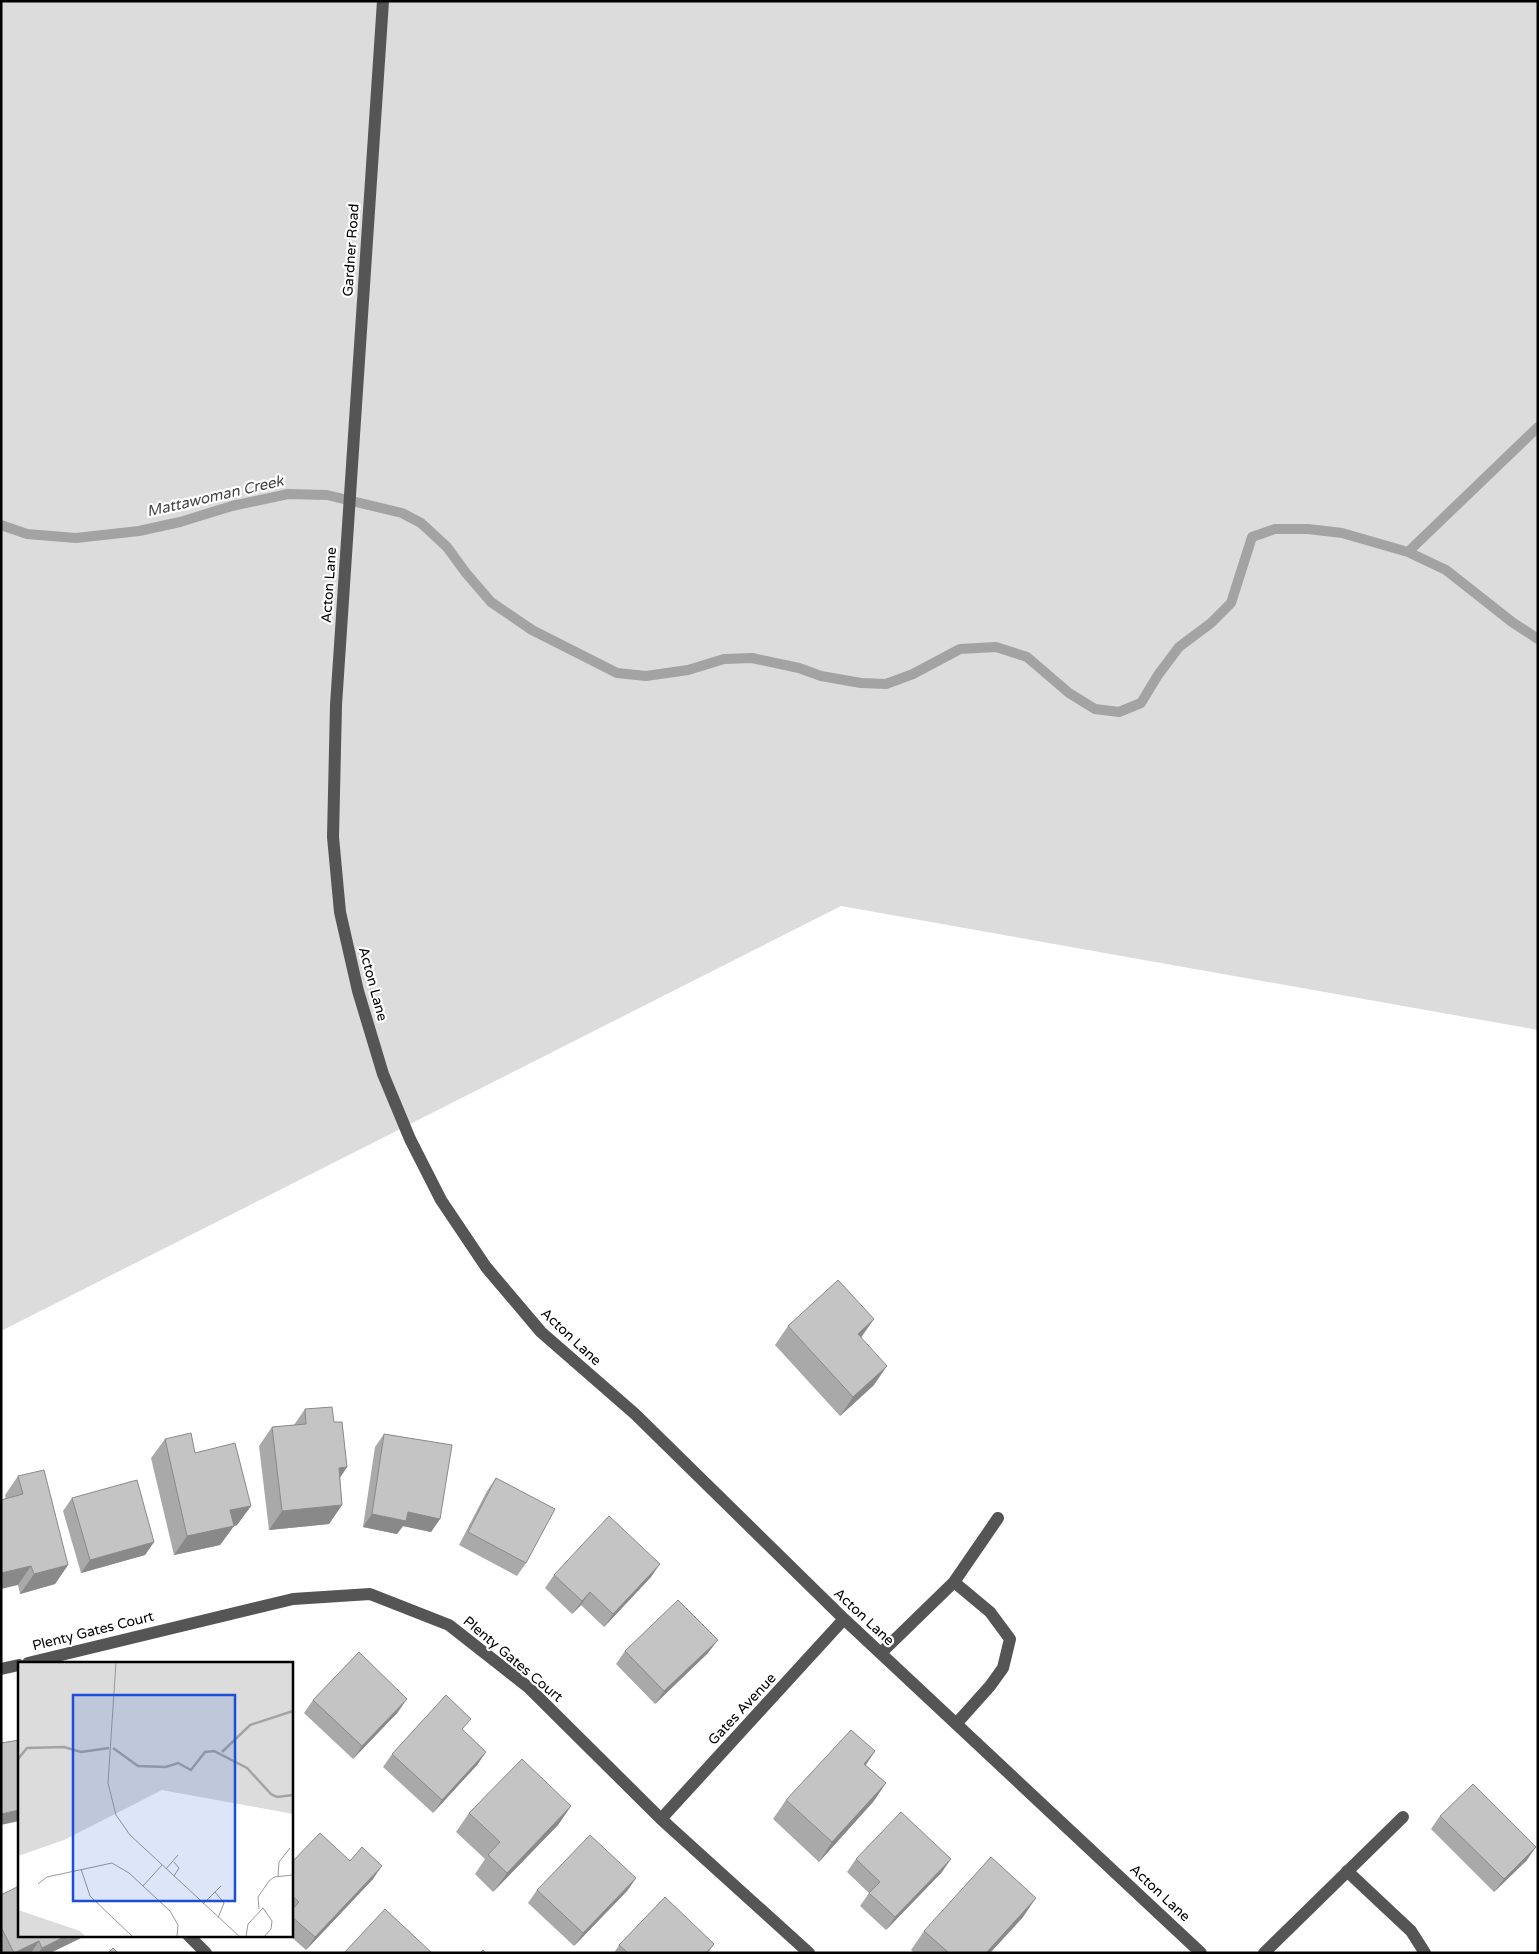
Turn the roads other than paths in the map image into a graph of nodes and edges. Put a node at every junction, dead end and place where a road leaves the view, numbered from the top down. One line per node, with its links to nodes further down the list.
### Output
1 (383, 1): 2 (street, Gardner Road)
2 (349, 500): 5 (street, Acton Lane)
3 (998, 1518): 4 (street)
4 (954, 1582): 6 (street); 11 (street)
5 (844, 1619): 6 (street, Acton Lane); 13 (street, Gates Avenue)
6 (881, 1653): 11 (street, Acton Lane)
7 (75, 1657): 8 (street, Plenty Gates Court); 13 (street, Plenty Gates Court)
8 (36, 1662)
9 (18, 1665): 10 (street, Plenty Gates Court)
10 (1, 1669)
11 (956, 1724): 18 (street, Acton Lane)
12 (1403, 1817): 14 (street)
13 (661, 1819): 17 (street, Plenty Gates Court)
14 (1347, 1871): 19 (street); 20 (street)
15 (189, 1936): 16 (street)
16 (206, 1953)
17 (809, 1953)
18 (1201, 1953)
19 (1264, 1953)
20 (1425, 1953)

